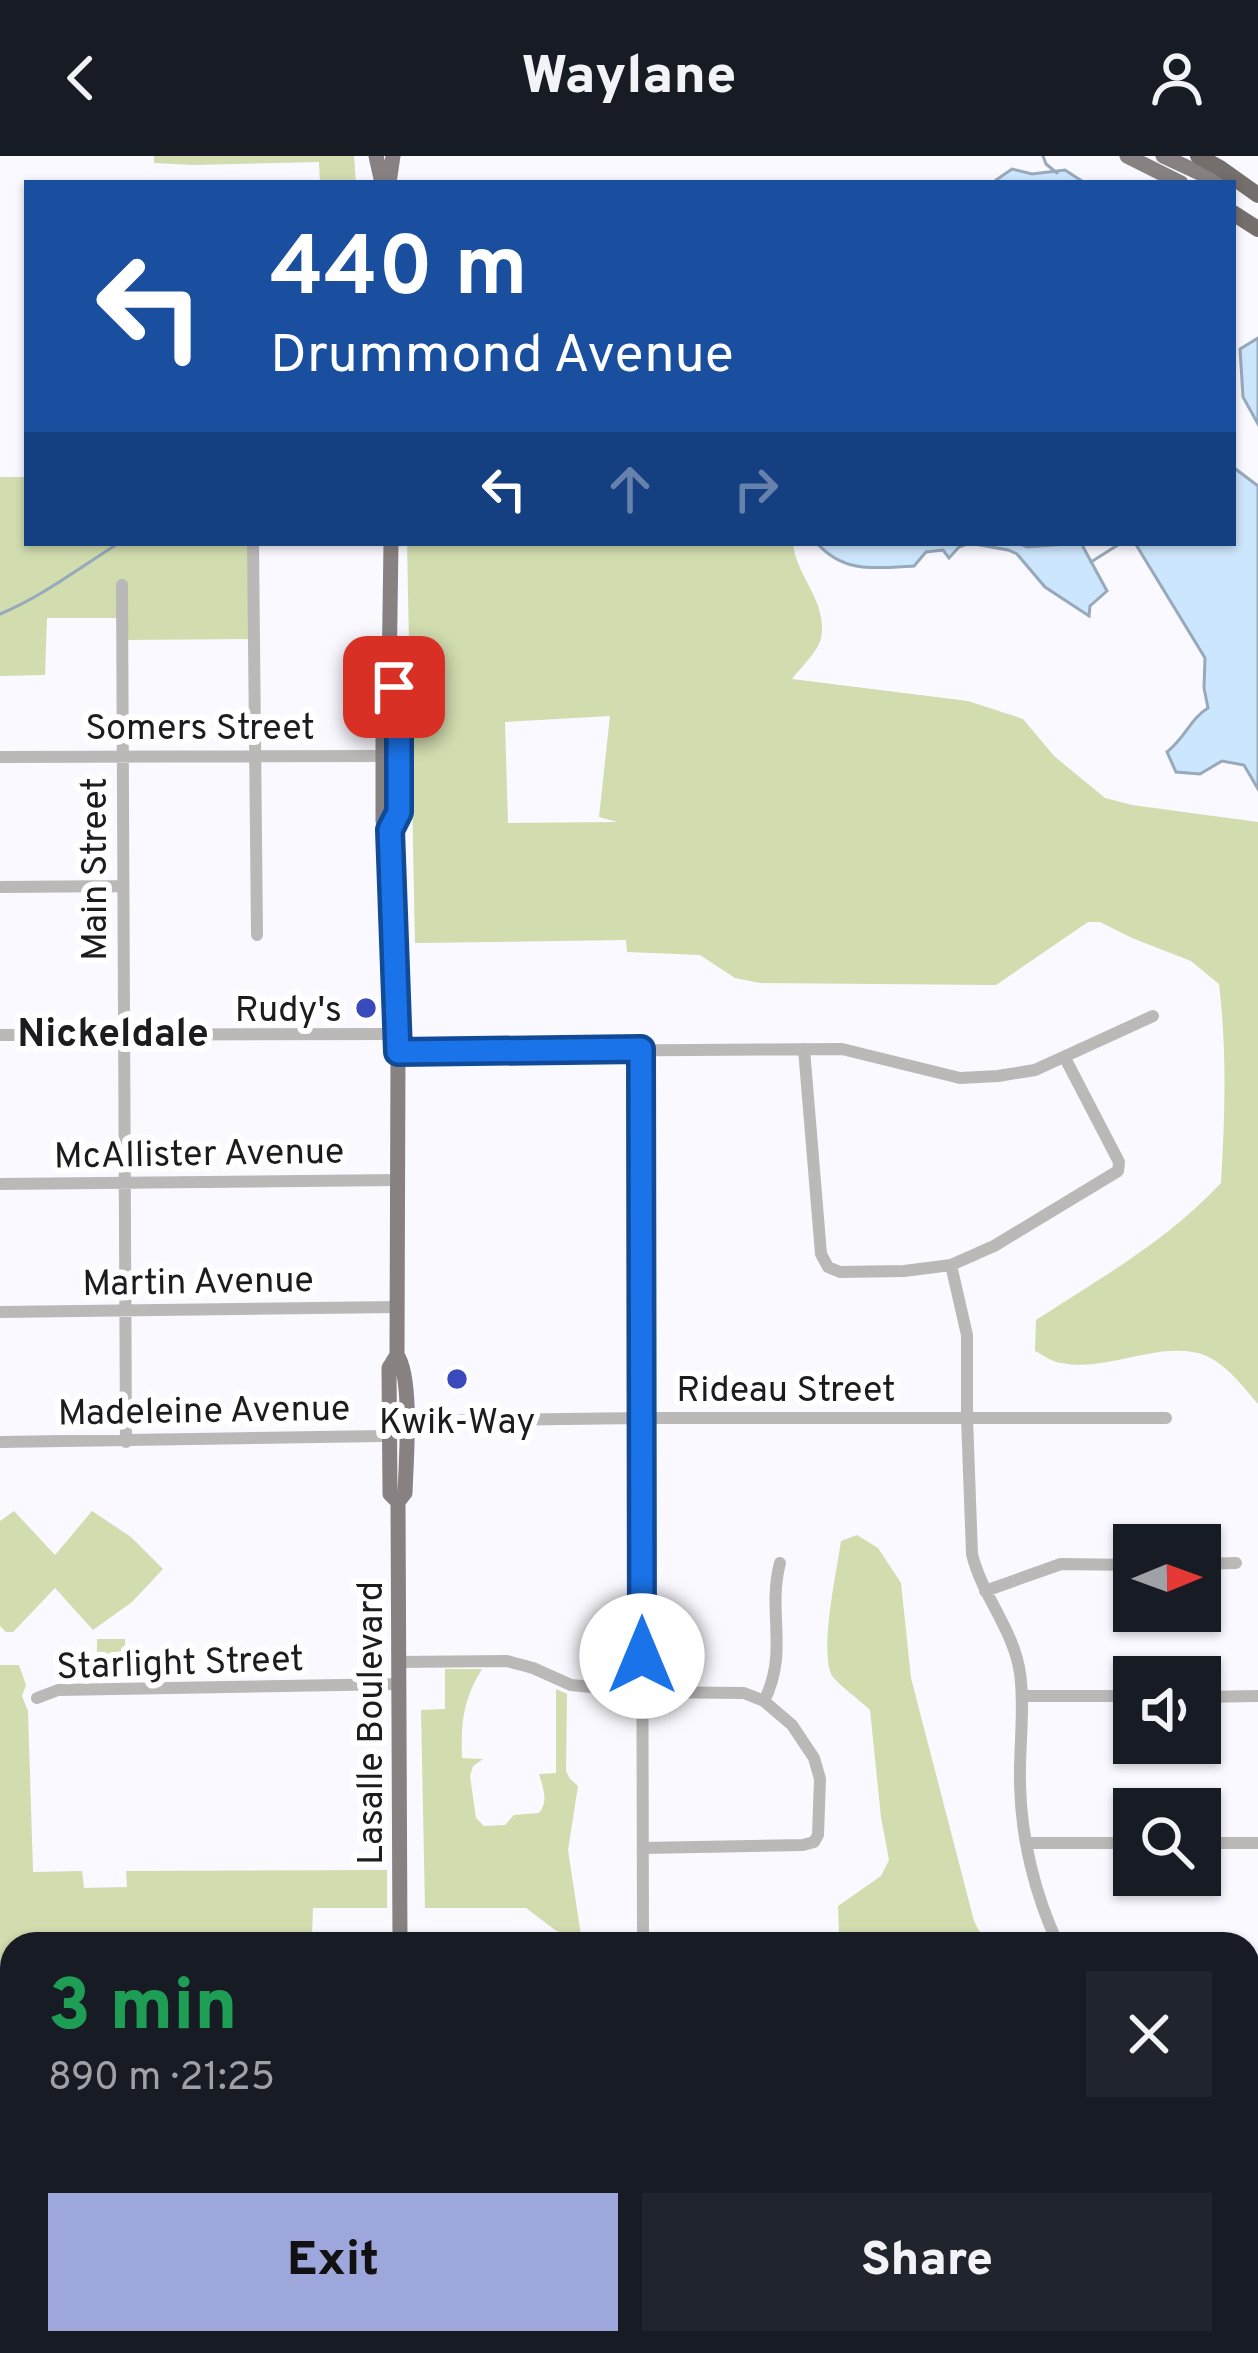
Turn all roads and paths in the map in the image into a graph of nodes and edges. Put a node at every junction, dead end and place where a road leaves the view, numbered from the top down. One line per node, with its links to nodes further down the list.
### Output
1 (1127, 156): 4 (main road)
2 (1162, 156): 5 (main road)
3 (1198, 156): 6 (highway)
4 (1175, 180)
5 (1215, 180)
6 (1236, 180)
7 (253, 546): 10 (street)
8 (391, 546): 11 (main road, Lasalle Boulevard)
9 (122, 585): 13 (street, Main Street)
10 (255, 756): 11 (street, Somers Street); 13 (street, Somers Street); 16 (street)
11 (391, 756): 19 (main road, Lasalle Boulevard)
12 (0, 757): 13 (street, Somers Street)
13 (123, 757): 14 (street, Main Street)
14 (123, 886): 15 (street); 18 (street, Main Street)
15 (0, 887)
16 (257, 935)
17 (1153, 1016): 24 (street)
18 (124, 1034): 19 (street); 20 (street); 26 (street, Main Street)
19 (398, 1034): 23 (main road, Lasalle Boulevard)
20 (0, 1035)
21 (641, 1049): 22 (street); 23 (street); 33 (street)
22 (803, 1049): 24 (street); 28 (street)
23 (398, 1052): 25 (main road, Lasalle Boulevard)
24 (1065, 1058): 28 (street)
25 (398, 1180): 26 (street, McAllister Avenue); 29 (main road, Lasalle Boulevard)
26 (124, 1183): 27 (street, McAllister Avenue); 30 (street, Main Street)
27 (0, 1184)
28 (951, 1265): 34 (street)
29 (397, 1307): 30 (street, Martin Avenue); 32 (main road, Lasalle Boulevard)
30 (125, 1310): 31 (street, Martin Avenue); 39 (street, Main Street)
31 (0, 1312)
32 (397, 1355): 36 (main road, Lasalle Boulevard); 37 (main road, Lasalle Boulevard)
33 (640, 1418): 34 (street, Rideau Street); 36 (street, Rideau Street); 48 (street)
34 (967, 1418): 35 (street, Rideau Street); 45 (street)
35 (1166, 1418)
36 (406, 1426): 37 (street, Madeleine Avenue); 40 (main road, Lasalle Boulevard)
37 (389, 1433): 39 (street, Madeleine Avenue); 40 (main road, Lasalle Boulevard)
38 (0, 1442): 39 (street, Madeleine Avenue)
39 (126, 1442)
40 (398, 1502): 46 (main road, Lasalle Boulevard)
41 (779, 1563): 54 (street)
42 (1221, 1563): 43 (street)
43 (1236, 1563)
44 (1113, 1564): 45 (street)
45 (985, 1591): 49 (street)
46 (398, 1662): 47 (main road, Lasalle Boulevard); 48 (street)
47 (398, 1684): 53 (street, Starlight Street); 60 (main road, Lasalle Boulevard)
48 (643, 1692): 54 (street); 59 (street)
49 (1022, 1696): 50 (street); 55 (street)
50 (1113, 1696)
51 (1221, 1696): 52 (street)
52 (1258, 1696)
53 (37, 1698)
54 (764, 1701): 59 (street)
55 (1026, 1843): 56 (street); 62 (street)
56 (1113, 1843)
57 (1221, 1843): 58 (street)
58 (1258, 1843)
59 (644, 1848): 61 (street)
60 (400, 1932)
61 (643, 1932)
62 (1052, 1932)

